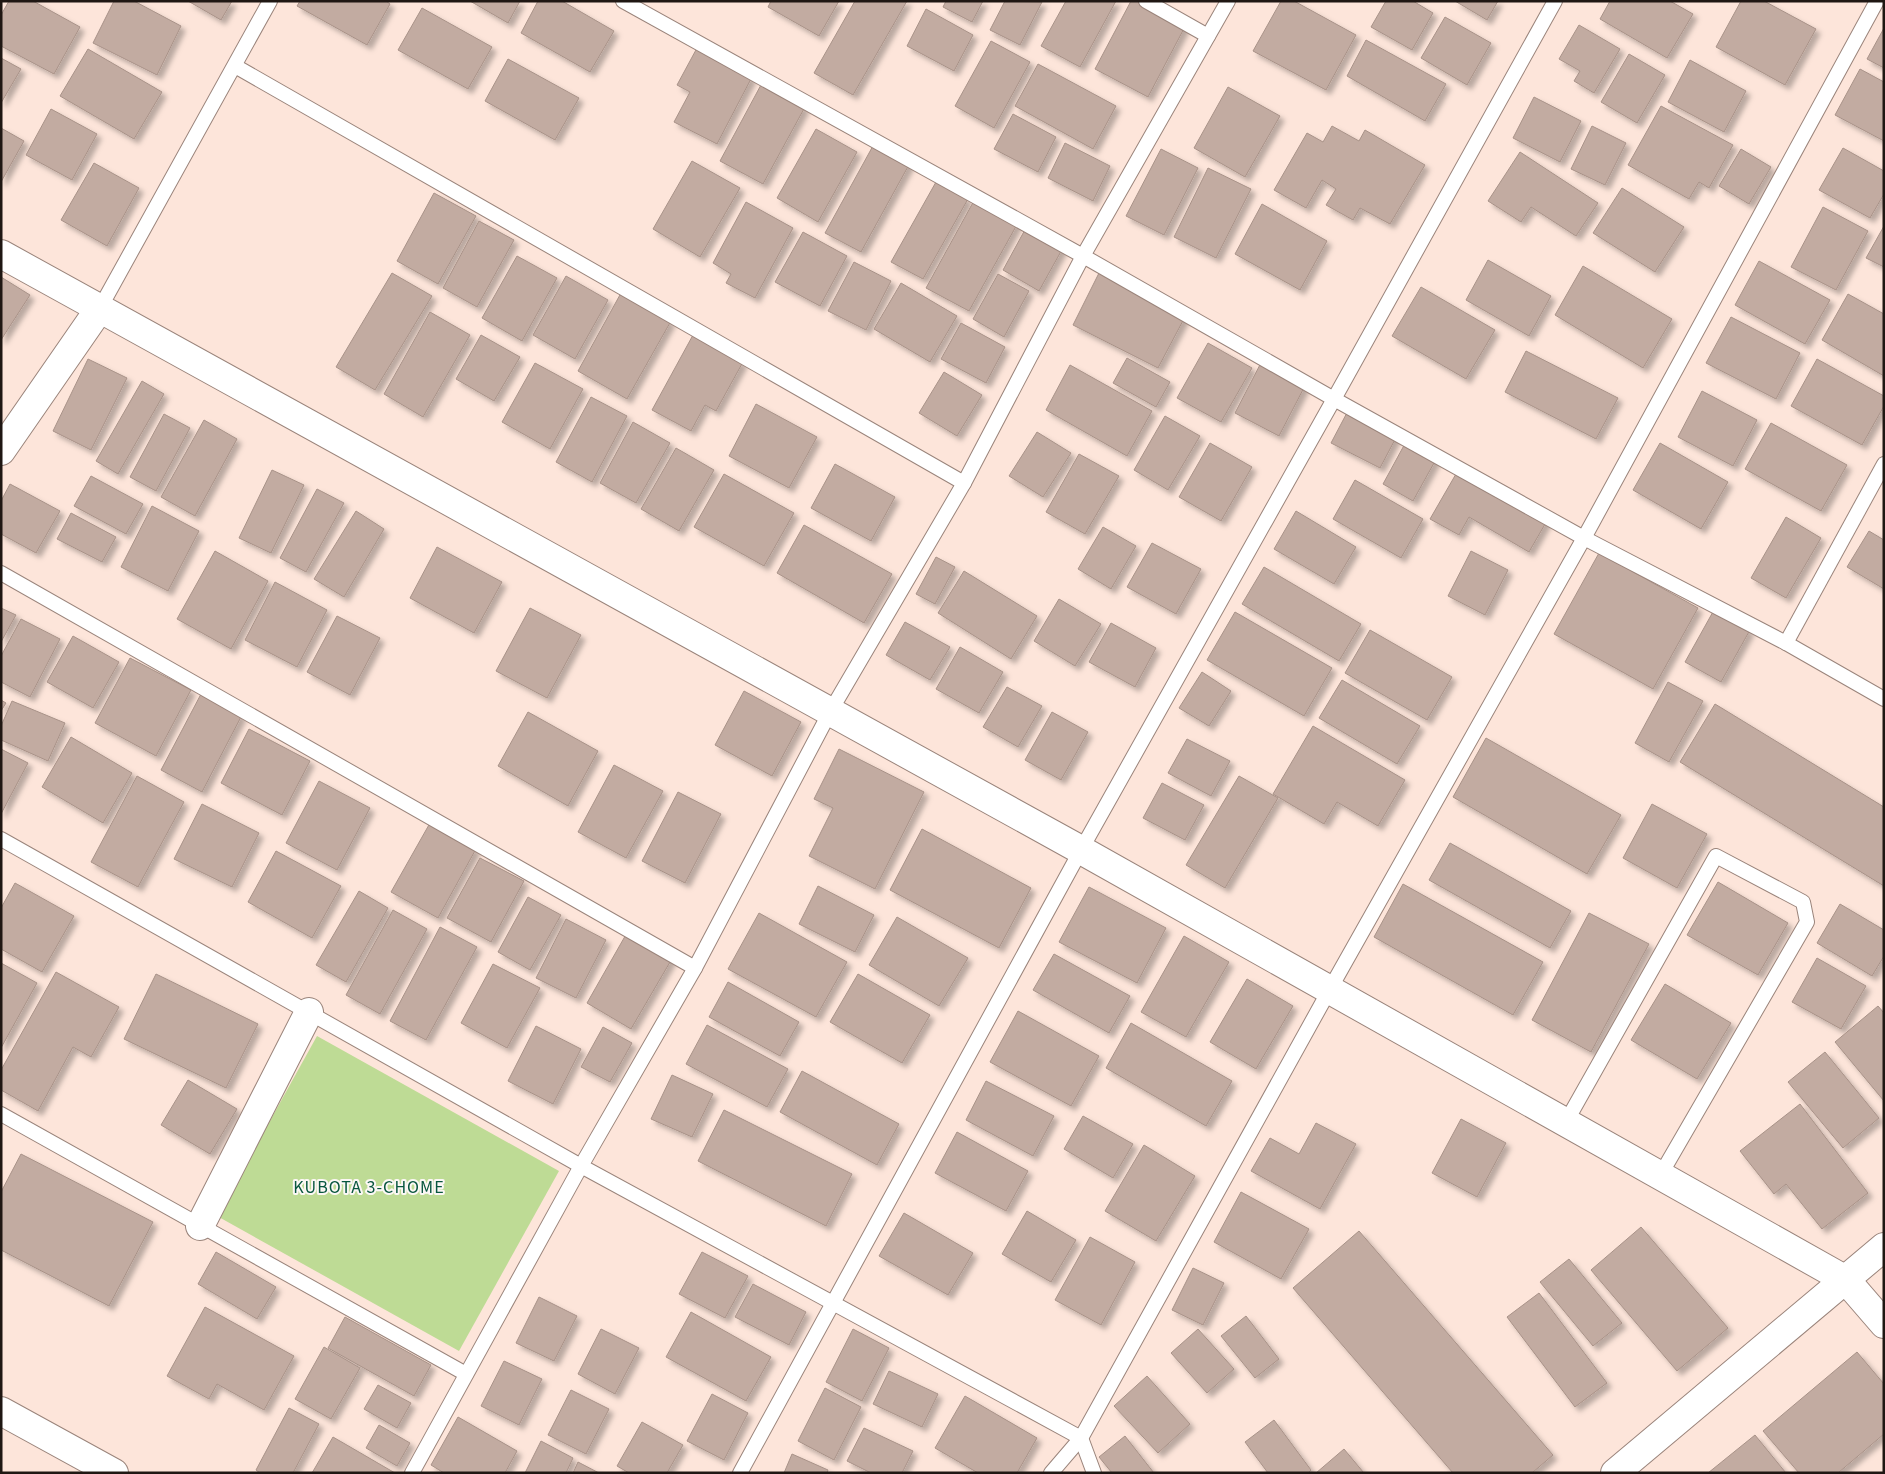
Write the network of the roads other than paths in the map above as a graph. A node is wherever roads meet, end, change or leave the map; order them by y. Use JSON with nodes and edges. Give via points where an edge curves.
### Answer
{"nodes":[{"id":1,"x":270,"y":1,"type":"edge"},
{"id":2,"x":623,"y":1,"type":"edge"},
{"id":3,"x":1146,"y":1,"type":"edge"},
{"id":4,"x":1228,"y":1,"type":"edge"},
{"id":5,"x":1555,"y":1,"type":"edge"},
{"id":6,"x":1877,"y":1,"type":"edge"},
{"id":7,"x":1208,"y":36,"type":"junction"},
{"id":8,"x":235,"y":66,"type":"junction"},
{"id":9,"x":1,"y":254,"type":"edge"},
{"id":10,"x":1083,"y":256,"type":"junction"},
{"id":11,"x":100,"y":308,"type":"junction"},
{"id":12,"x":1334,"y":399,"type":"junction"},
{"id":13,"x":1,"y":451,"type":"edge"},
{"id":14,"x":1884,"y":464,"type":"edge"},
{"id":15,"x":964,"y":483,"type":"junction"},
{"id":16,"x":1584,"y":538,"type":"junction"},
{"id":17,"x":1,"y":573,"type":"edge"},
{"id":18,"x":1786,"y":643,"type":"junction"},
{"id":19,"x":1884,"y":699,"type":"edge"},
{"id":20,"x":830,"y":712,"type":"junction"},
{"id":21,"x":1,"y":839,"type":"edge"},
{"id":22,"x":1081,"y":850,"type":"junction"},
{"id":23,"x":695,"y":968,"type":"junction"},
{"id":24,"x":1330,"y":989,"type":"junction"},
{"id":25,"x":309,"y":1012,"type":"junction"},
{"id":26,"x":1,"y":1114,"type":"edge"},
{"id":27,"x":1566,"y":1122,"type":"junction"},
{"id":28,"x":582,"y":1166,"type":"junction"},
{"id":29,"x":1660,"y":1174,"type":"junction"},
{"id":30,"x":200,"y":1226,"type":"junction"},
{"id":31,"x":1884,"y":1247,"type":"edge"},
{"id":32,"x":1846,"y":1280,"type":"junction"},
{"id":33,"x":834,"y":1304,"type":"junction"},
{"id":34,"x":1884,"y":1324,"type":"edge"},
{"id":35,"x":466,"y":1374,"type":"junction"},
{"id":36,"x":1,"y":1411,"type":"edge"},
{"id":37,"x":1081,"y":1438,"type":"junction"},
{"id":38,"x":114,"y":1473,"type":"edge"},
{"id":39,"x":412,"y":1473,"type":"edge"},
{"id":40,"x":740,"y":1473,"type":"edge"},
{"id":41,"x":1051,"y":1473,"type":"edge"},
{"id":42,"x":1094,"y":1473,"type":"edge"},
{"id":43,"x":1615,"y":1473,"type":"edge"}],
"edges":[{"from":1,"to":8,"type":"lane"},
{"from":2,"to":10,"type":"lane"},
{"from":3,"to":7,"type":"lane"},
{"from":4,"to":7,"type":"lane"},
{"from":5,"to":12,"type":"lane"},
{"from":6,"to":16,"type":"lane"},
{"from":7,"to":10,"type":"lane"},
{"from":8,"to":11,"type":"lane"},
{"from":8,"to":15,"type":"lane"},
{"from":9,"to":11,"type":"street"},
{"from":10,"to":12,"type":"lane"},
{"from":10,"to":15,"type":"lane"},
{"from":11,"to":13,"type":"street"},
{"from":11,"to":20,"type":"street"},
{"from":12,"to":16,"type":"lane"},
{"from":12,"to":22,"type":"lane"},
{"from":14,"to":18,"type":"lane"},
{"from":15,"to":20,"type":"lane"},
{"from":16,"to":18,"type":"lane"},
{"from":16,"to":24,"type":"lane"},
{"from":17,"to":23,"type":"lane"},
{"from":18,"to":19,"type":"lane"},
{"from":20,"to":22,"type":"street"},
{"from":20,"to":23,"type":"lane"},
{"from":21,"to":25,"type":"lane"},
{"from":22,"to":24,"type":"street"},
{"from":22,"to":33,"type":"lane"},
{"from":23,"to":28,"type":"lane"},
{"from":24,"to":27,"type":"street"},
{"from":24,"to":37,"type":"lane"},
{"from":25,"to":28,"type":"lane"},
{"from":25,"to":30,"type":"street"},
{"from":26,"to":30,"type":"lane"},
{"from":27,"to":29,"type":"street"},
{"from":27,"to":29,"type":"lane","via":[[1716,856],[1803,902],[1807,922]]},
{"from":28,"to":33,"type":"lane"},
{"from":28,"to":35,"type":"lane"},
{"from":29,"to":32,"type":"street"},
{"from":30,"to":35,"type":"lane"},
{"from":31,"to":32,"type":"street"},
{"from":32,"to":34,"type":"street"},
{"from":32,"to":43,"type":"street"},
{"from":33,"to":37,"type":"lane"},
{"from":33,"to":40,"type":"lane"},
{"from":35,"to":39,"type":"lane"},
{"from":36,"to":38,"type":"street"},
{"from":37,"to":41,"type":"lane"},
{"from":37,"to":42,"type":"lane"}]}
